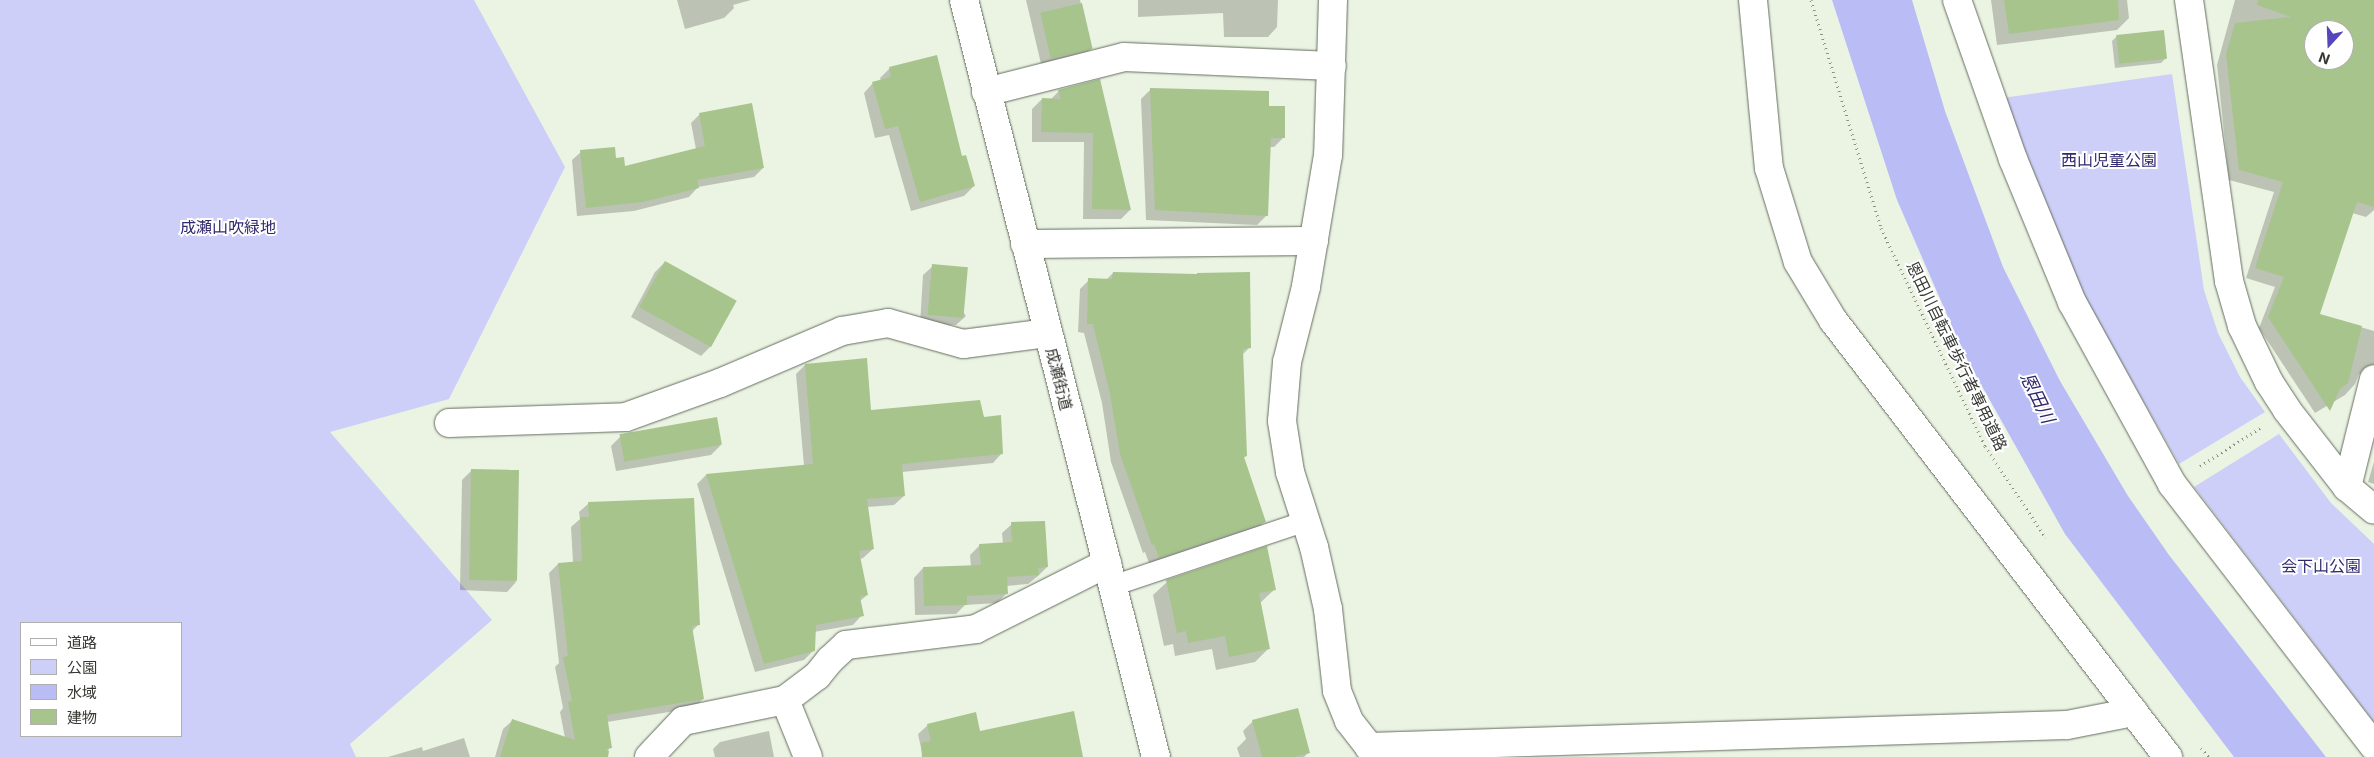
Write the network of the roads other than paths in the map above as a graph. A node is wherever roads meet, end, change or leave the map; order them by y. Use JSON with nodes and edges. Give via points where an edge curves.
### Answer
{"nodes":[{"id":1,"x":964,"y":0,"type":"edge"},
{"id":2,"x":1333,"y":0,"type":"edge"},
{"id":3,"x":1753,"y":0,"type":"edge"},
{"id":4,"x":1957,"y":0,"type":"edge"},
{"id":5,"x":2189,"y":0,"type":"edge"},
{"id":6,"x":1332,"y":66,"type":"junction"},
{"id":7,"x":986,"y":92,"type":"junction"},
{"id":8,"x":1314,"y":241,"type":"junction"},
{"id":9,"x":1025,"y":244,"type":"junction"},
{"id":10,"x":1048,"y":333,"type":"junction"},
{"id":11,"x":2374,"y":379,"type":"edge"},
{"id":12,"x":448,"y":423,"type":"dead end"},
{"id":13,"x":2347,"y":487,"type":"junction"},
{"id":14,"x":2374,"y":510,"type":"edge"},
{"id":15,"x":1306,"y":521,"type":"junction"},
{"id":16,"x":1109,"y":574,"type":"junction"},
{"id":17,"x":786,"y":700,"type":"junction"},
{"id":18,"x":2134,"y":712,"type":"junction"},
{"id":19,"x":2374,"y":746,"type":"edge"},
{"id":20,"x":1374,"y":752,"type":"edge"},
{"id":21,"x":649,"y":757,"type":"edge"},
{"id":22,"x":808,"y":757,"type":"edge"},
{"id":23,"x":1156,"y":757,"type":"edge"},
{"id":24,"x":2168,"y":757,"type":"edge"}],
"edges":[{"from":1,"to":7,"type":"street","name":"成瀬街道"},
{"from":2,"to":6,"type":"street"},
{"from":3,"to":18,"type":"street","via":[[1769,168],[1798,262],[1833,320]]},
{"from":4,"to":19,"type":"street","via":[[2013,159],[2072,302],[2172,484]]},
{"from":5,"to":13,"type":"street","via":[[2228,281],[2242,326],[2269,382],[2287,410]]},
{"from":6,"to":7,"type":"street","via":[[1124,57]]},
{"from":6,"to":8,"type":"street","via":[[1328,155]]},
{"from":7,"to":9,"type":"street","name":"成瀬街道"},
{"from":8,"to":9,"type":"street"},
{"from":8,"to":15,"type":"street","via":[[1287,362],[1282,422],[1290,472]]},
{"from":9,"to":10,"type":"street","name":"成瀬街道"},
{"from":10,"to":12,"type":"street","via":[[963,344],[888,323],[842,331],[720,383],[626,418]]},
{"from":10,"to":16,"type":"street","name":"成瀬街道"},
{"from":11,"to":13,"type":"street"},
{"from":13,"to":14,"type":"street"},
{"from":15,"to":16,"type":"lane"},
{"from":15,"to":20,"type":"street","via":[[1328,609],[1337,691],[1349,721]]},
{"from":16,"to":17,"type":"street","via":[[976,629],[846,645],[817,676]]},
{"from":16,"to":23,"type":"street","name":"成瀬街道"},
{"from":17,"to":21,"type":"street","via":[[683,720]]},
{"from":17,"to":22,"type":"street"},
{"from":18,"to":20,"type":"street","via":[[2067,726]]},
{"from":18,"to":24,"type":"street"}]}
